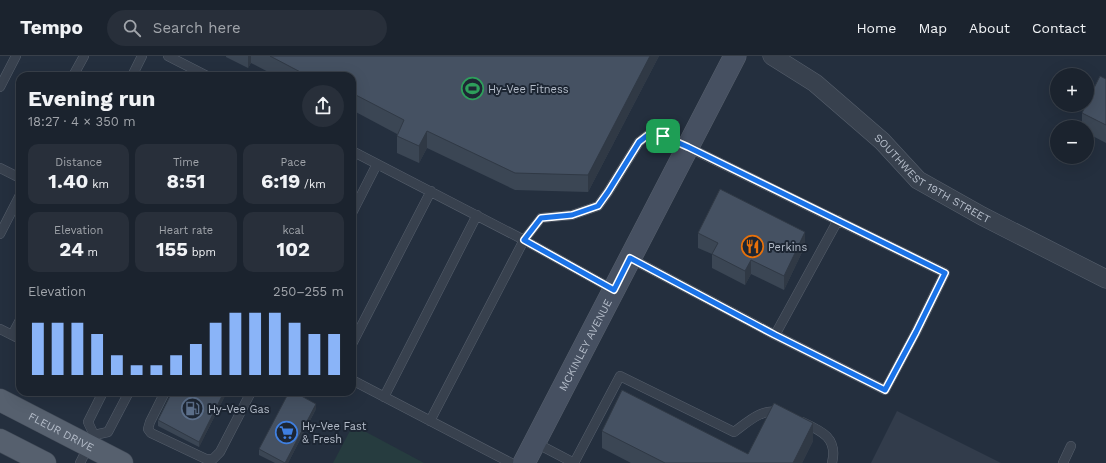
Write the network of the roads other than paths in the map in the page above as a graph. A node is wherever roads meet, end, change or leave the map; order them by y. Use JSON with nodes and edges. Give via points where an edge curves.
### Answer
{"nodes":[{"id":1,"x":16,"y":56,"type":"edge"},
{"id":2,"x":84,"y":56,"type":"edge"},
{"id":3,"x":142,"y":56,"type":"edge"},
{"id":4,"x":168,"y":56,"type":"edge"},
{"id":5,"x":735,"y":56,"type":"edge"},
{"id":6,"x":772,"y":56,"type":"edge"},
{"id":7,"x":75,"y":72,"type":"edge"},
{"id":8,"x":134,"y":72,"type":"edge"},
{"id":9,"x":192,"y":72,"type":"edge"},
{"id":10,"x":0,"y":87,"type":"edge"},
{"id":11,"x":688,"y":147,"type":"junction"},
{"id":12,"x":356,"y":153,"type":"edge"},
{"id":13,"x":377,"y":164,"type":"junction"},
{"id":14,"x":0,"y":168,"type":"edge"},
{"id":15,"x":16,"y":176,"type":"edge"},
{"id":16,"x":431,"y":191,"type":"junction"},
{"id":17,"x":16,"y":203,"type":"edge"},
{"id":18,"x":356,"y":206,"type":"edge"},
{"id":19,"x":477,"y":215,"type":"junction"},
{"id":20,"x":838,"y":220,"type":"junction"},
{"id":21,"x":0,"y":234,"type":"edge"},
{"id":22,"x":524,"y":240,"type":"junction"},
{"id":23,"x":630,"y":258,"type":"junction"},
{"id":24,"x":1106,"y":279,"type":"edge"},
{"id":25,"x":614,"y":290,"type":"junction"},
{"id":26,"x":0,"y":330,"type":"edge"},
{"id":27,"x":775,"y":335,"type":"junction"},
{"id":28,"x":356,"y":336,"type":"edge"},
{"id":29,"x":16,"y":338,"type":"edge"},
{"id":30,"x":356,"y":382,"type":"edge"},
{"id":31,"x":101,"y":396,"type":"edge"},
{"id":32,"x":127,"y":396,"type":"edge"},
{"id":33,"x":163,"y":396,"type":"edge"},
{"id":34,"x":249,"y":396,"type":"edge"},
{"id":35,"x":384,"y":397,"type":"junction"},
{"id":36,"x":0,"y":400,"type":"edge"},
{"id":37,"x":430,"y":421,"type":"junction"},
{"id":38,"x":0,"y":440,"type":"edge"},
{"id":39,"x":534,"y":442,"type":"junction"},
{"id":40,"x":1071,"y":446,"type":"dead end"},
{"id":41,"x":87,"y":448,"type":"edge"},
{"id":42,"x":45,"y":463,"type":"edge"},
{"id":43,"x":122,"y":463,"type":"edge"},
{"id":44,"x":511,"y":463,"type":"edge"},
{"id":45,"x":524,"y":463,"type":"edge"},
{"id":46,"x":574,"y":463,"type":"edge"},
{"id":47,"x":832,"y":463,"type":"edge"},
{"id":48,"x":1063,"y":463,"type":"edge"}],
"edges":[{"from":1,"to":10,"type":"lane"},
{"from":2,"to":7,"type":"lane"},
{"from":3,"to":8,"type":"lane"},
{"from":4,"to":9,"type":"lane"},
{"from":5,"to":11,"type":"main road","name":"MCKINLEY AVENUE"},
{"from":6,"to":24,"type":"street","name":"SOUTHWEST 19TH STREET","via":[[815,83],[882,141],[918,180],[982,216]]},
{"from":11,"to":20,"type":"lane"},
{"from":11,"to":22,"type":"lane","via":[[663,136],[648,135],[639,142],[598,206],[572,215],[541,218]]},
{"from":11,"to":23,"type":"main road","name":"MCKINLEY AVENUE"},
{"from":12,"to":13,"type":"lane"},
{"from":13,"to":16,"type":"lane"},
{"from":13,"to":18,"type":"lane"},
{"from":14,"to":15,"type":"lane"},
{"from":16,"to":19,"type":"lane"},
{"from":16,"to":28,"type":"lane"},
{"from":17,"to":21,"type":"lane"},
{"from":19,"to":22,"type":"lane"},
{"from":19,"to":35,"type":"lane"},
{"from":20,"to":27,"type":"lane"},
{"from":20,"to":27,"type":"lane","via":[[945,273],[885,390]]},
{"from":22,"to":25,"type":"lane"},
{"from":22,"to":37,"type":"lane"},
{"from":23,"to":25,"type":"main road","name":"MCKINLEY AVENUE"},
{"from":23,"to":27,"type":"lane"},
{"from":25,"to":39,"type":"main road","name":"MCKINLEY AVENUE"},
{"from":26,"to":29,"type":"lane"},
{"from":30,"to":35,"type":"lane"},
{"from":31,"to":41,"type":"lane","via":[[88,422]]},
{"from":32,"to":41,"type":"lane","via":[[108,432]]},
{"from":33,"to":34,"type":"lane","via":[[148,428],[151,433],[206,459],[213,459],[220,452]]},
{"from":35,"to":37,"type":"lane"},
{"from":36,"to":41,"type":"main road","name":"FLEUR DRIVE"},
{"from":37,"to":44,"type":"lane"},
{"from":38,"to":42,"type":"main road"},
{"from":39,"to":45,"type":"main road","name":"MCKINLEY AVENUE"},
{"from":39,"to":46,"type":"lane"},
{"from":40,"to":48,"type":"lane"},
{"from":41,"to":43,"type":"main road","name":"FLEUR DRIVE"},
{"from":46,"to":47,"type":"lane","via":[[620,376],[734,432],[757,415],[773,410],[791,416],[824,432],[834,448]]}]}
